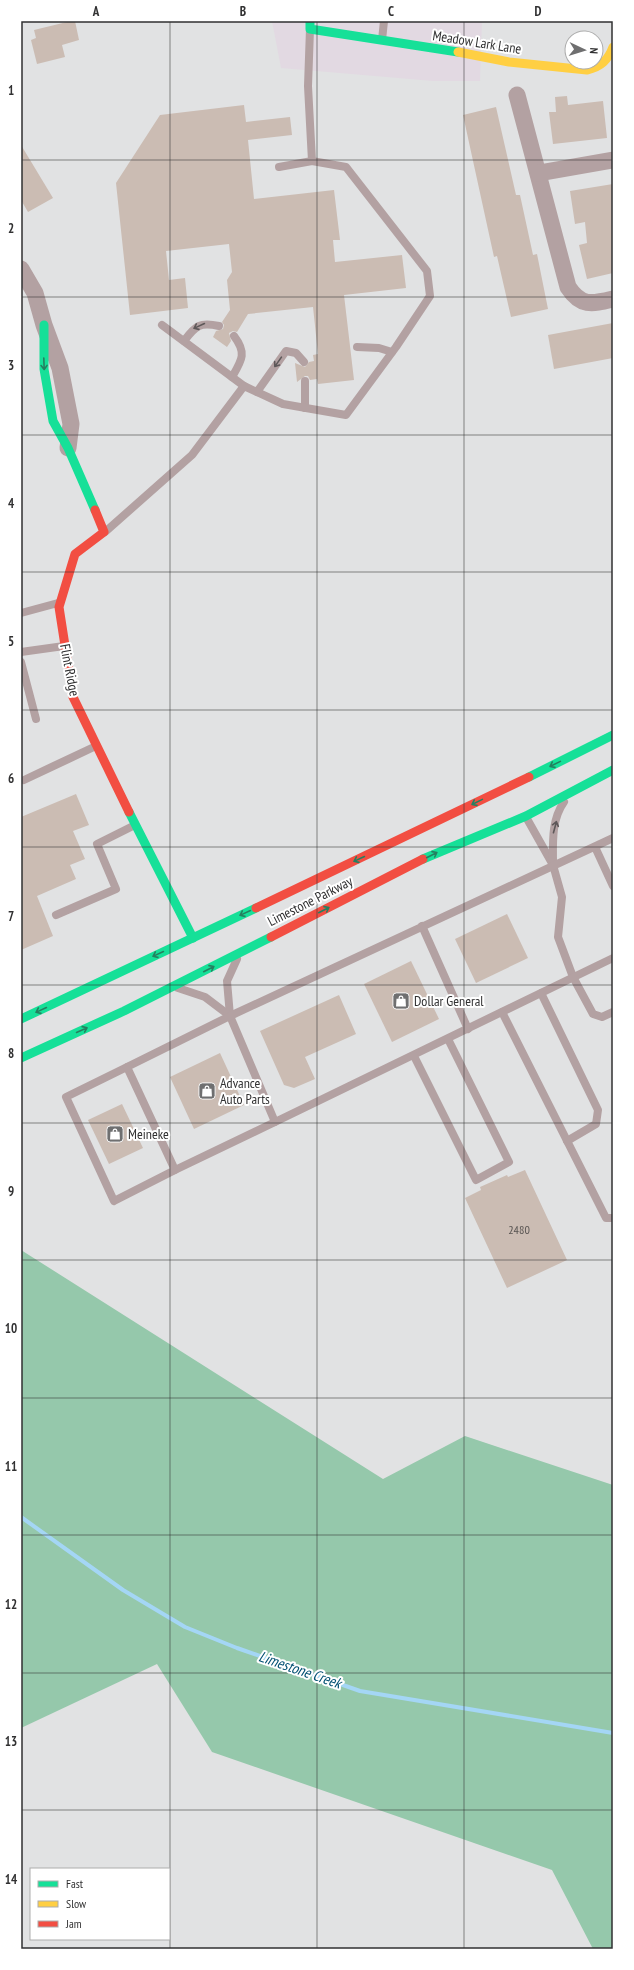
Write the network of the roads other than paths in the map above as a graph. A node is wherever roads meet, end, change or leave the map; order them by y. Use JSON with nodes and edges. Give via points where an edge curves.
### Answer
{"nodes":[{"id":1,"x":384,"y":21,"type":"edge"},
{"id":2,"x":310,"y":25,"type":"edge"},
{"id":3,"x":382,"y":42,"type":"junction"},
{"id":4,"x":613,"y":47,"type":"edge"},
{"id":5,"x":517,"y":95,"type":"dead end"},
{"id":6,"x":312,"y":160,"type":"junction"},
{"id":7,"x":613,"y":160,"type":"edge"},
{"id":8,"x":278,"y":167,"type":"dead end"},
{"id":9,"x":539,"y":173,"type":"junction"},
{"id":10,"x":21,"y":269,"type":"edge"},
{"id":11,"x":613,"y":299,"type":"edge"},
{"id":12,"x":162,"y":325,"type":"dead end"},
{"id":13,"x":220,"y":326,"type":"dead end"},
{"id":14,"x":234,"y":336,"type":"dead end"},
{"id":15,"x":184,"y":341,"type":"junction"},
{"id":16,"x":357,"y":347,"type":"dead end"},
{"id":17,"x":392,"y":352,"type":"junction"},
{"id":18,"x":304,"y":362,"type":"dead end"},
{"id":19,"x":232,"y":377,"type":"junction"},
{"id":20,"x":305,"y":381,"type":"dead end"},
{"id":21,"x":244,"y":386,"type":"junction"},
{"id":22,"x":257,"y":392,"type":"junction"},
{"id":23,"x":305,"y":408,"type":"junction"},
{"id":24,"x":68,"y":448,"type":"joint"},
{"id":25,"x":104,"y":532,"type":"junction"},
{"id":26,"x":60,"y":602,"type":"junction"},
{"id":27,"x":21,"y":613,"type":"edge"},
{"id":28,"x":65,"y":646,"type":"junction"},
{"id":29,"x":21,"y":652,"type":"edge"},
{"id":30,"x":21,"y":662,"type":"edge"},
{"id":31,"x":36,"y":719,"type":"dead end"},
{"id":32,"x":613,"y":735,"type":"edge"},
{"id":33,"x":96,"y":745,"type":"junction"},
{"id":34,"x":613,"y":770,"type":"edge"},
{"id":35,"x":24,"y":780,"type":"dead end"},
{"id":36,"x":571,"y":792,"type":"junction"},
{"id":37,"x":524,"y":813,"type":"junction"},
{"id":38,"x":136,"y":825,"type":"junction"},
{"id":39,"x":613,"y":838,"type":"edge"},
{"id":40,"x":595,"y":847,"type":"junction"},
{"id":41,"x":553,"y":865,"type":"junction"},
{"id":42,"x":613,"y":886,"type":"edge"},
{"id":43,"x":56,"y":915,"type":"dead end"},
{"id":44,"x":422,"y":926,"type":"junction"},
{"id":45,"x":193,"y":938,"type":"junction"},
{"id":46,"x":240,"y":952,"type":"junction"},
{"id":47,"x":613,"y":958,"type":"edge"},
{"id":48,"x":573,"y":977,"type":"junction"},
{"id":49,"x":174,"y":986,"type":"junction"},
{"id":50,"x":541,"y":993,"type":"junction"},
{"id":51,"x":502,"y":1012,"type":"junction"},
{"id":52,"x":613,"y":1012,"type":"edge"},
{"id":53,"x":230,"y":1016,"type":"junction"},
{"id":54,"x":21,"y":1019,"type":"edge"},
{"id":55,"x":468,"y":1029,"type":"junction"},
{"id":56,"x":448,"y":1039,"type":"junction"},
{"id":57,"x":414,"y":1056,"type":"junction"},
{"id":58,"x":21,"y":1058,"type":"edge"},
{"id":59,"x":126,"y":1068,"type":"junction"},
{"id":60,"x":275,"y":1122,"type":"junction"},
{"id":61,"x":567,"y":1141,"type":"junction"},
{"id":62,"x":176,"y":1170,"type":"junction"},
{"id":63,"x":613,"y":1218,"type":"edge"}],
"edges":[{"from":1,"to":3,"type":"lane"},
{"from":2,"to":3,"type":"main road","name":"Meadow Lark Lane"},
{"from":2,"to":6,"type":"lane","via":[[308,86]]},
{"from":3,"to":4,"type":"main road","name":"Meadow Lark Lane","via":[[447,50],[509,62],[587,70],[598,68],[609,57]]},
{"from":5,"to":9,"type":"street"},
{"from":6,"to":8,"type":"lane"},
{"from":6,"to":17,"type":"lane","via":[[346,167],[427,271],[430,296]]},
{"from":7,"to":9,"type":"street"},
{"from":9,"to":11,"type":"street","via":[[568,287],[575,297],[584,302]]},
{"from":10,"to":24,"type":"street","via":[[35,293],[60,368],[58,400],[71,424]]},
{"from":12,"to":15,"type":"lane"},
{"from":13,"to":15,"type":"lane","one_way":true,"via":[[206,323],[194,328]]},
{"from":14,"to":19,"type":"lane","via":[[241,346],[242,360]]},
{"from":15,"to":19,"type":"lane"},
{"from":16,"to":17,"type":"lane","via":[[379,348]]},
{"from":17,"to":23,"type":"lane","via":[[346,415]]},
{"from":18,"to":22,"type":"lane","one_way":true,"via":[[296,353],[286,351]]},
{"from":19,"to":21,"type":"lane"},
{"from":20,"to":23,"type":"lane"},
{"from":21,"to":22,"type":"lane"},
{"from":21,"to":25,"type":"lane","via":[[192,455]]},
{"from":22,"to":23,"type":"lane","via":[[283,404]]},
{"from":24,"to":25,"type":"main road"},
{"from":25,"to":26,"type":"main road","name":"Flint Ridge","via":[[75,554]]},
{"from":26,"to":27,"type":"lane"},
{"from":26,"to":28,"type":"main road","name":"Flint Ridge"},
{"from":28,"to":29,"type":"lane"},
{"from":28,"to":33,"type":"main road","name":"Flint Ridge","via":[[73,697]]},
{"from":30,"to":31,"type":"lane"},
{"from":32,"to":45,"type":"main road","name":"Limestone Parkway","one_way":true,"via":[[513,788]]},
{"from":33,"to":35,"type":"lane"},
{"from":33,"to":38,"type":"main road","name":"Flint Ridge"},
{"from":34,"to":36,"type":"main road","name":"Limestone Parkway"},
{"from":36,"to":37,"type":"main road","name":"Limestone Parkway"},
{"from":41,"to":36,"type":"lane","one_way":true,"via":[[552,836],[560,807]]},
{"from":37,"to":41,"type":"lane"},
{"from":46,"to":37,"type":"main road","name":"Limestone Parkway","one_way":true,"via":[[440,851]]},
{"from":38,"to":43,"type":"lane","via":[[97,844],[116,889]]},
{"from":38,"to":45,"type":"main road","name":"Flint Ridge"},
{"from":39,"to":40,"type":"lane"},
{"from":40,"to":41,"type":"lane"},
{"from":40,"to":42,"type":"lane"},
{"from":41,"to":44,"type":"lane"},
{"from":41,"to":48,"type":"lane","via":[[562,897],[558,936]]},
{"from":44,"to":53,"type":"lane"},
{"from":44,"to":55,"type":"lane"},
{"from":45,"to":54,"type":"main road","name":"Limestone Parkway","one_way":true},
{"from":49,"to":46,"type":"main road","name":"Limestone Parkway","one_way":true},
{"from":46,"to":53,"type":"lane","via":[[226,981]]},
{"from":47,"to":48,"type":"lane"},
{"from":48,"to":50,"type":"lane"},
{"from":48,"to":52,"type":"lane","via":[[593,1014],[602,1017]]},
{"from":49,"to":53,"type":"lane","via":[[205,997]]},
{"from":58,"to":49,"type":"main road","name":"Limestone Parkway","one_way":true},
{"from":50,"to":51,"type":"lane"},
{"from":50,"to":61,"type":"lane","via":[[598,1110],[596,1124]]},
{"from":51,"to":55,"type":"lane"},
{"from":51,"to":61,"type":"lane"},
{"from":53,"to":59,"type":"lane"},
{"from":53,"to":60,"type":"lane"},
{"from":55,"to":56,"type":"lane"},
{"from":56,"to":57,"type":"lane"},
{"from":56,"to":57,"type":"lane","via":[[509,1162],[476,1180]]},
{"from":57,"to":60,"type":"lane"},
{"from":59,"to":62,"type":"lane"},
{"from":59,"to":62,"type":"lane","via":[[66,1097],[114,1201]]},
{"from":60,"to":62,"type":"lane"},
{"from":61,"to":63,"type":"lane","via":[[606,1218]]}]}
